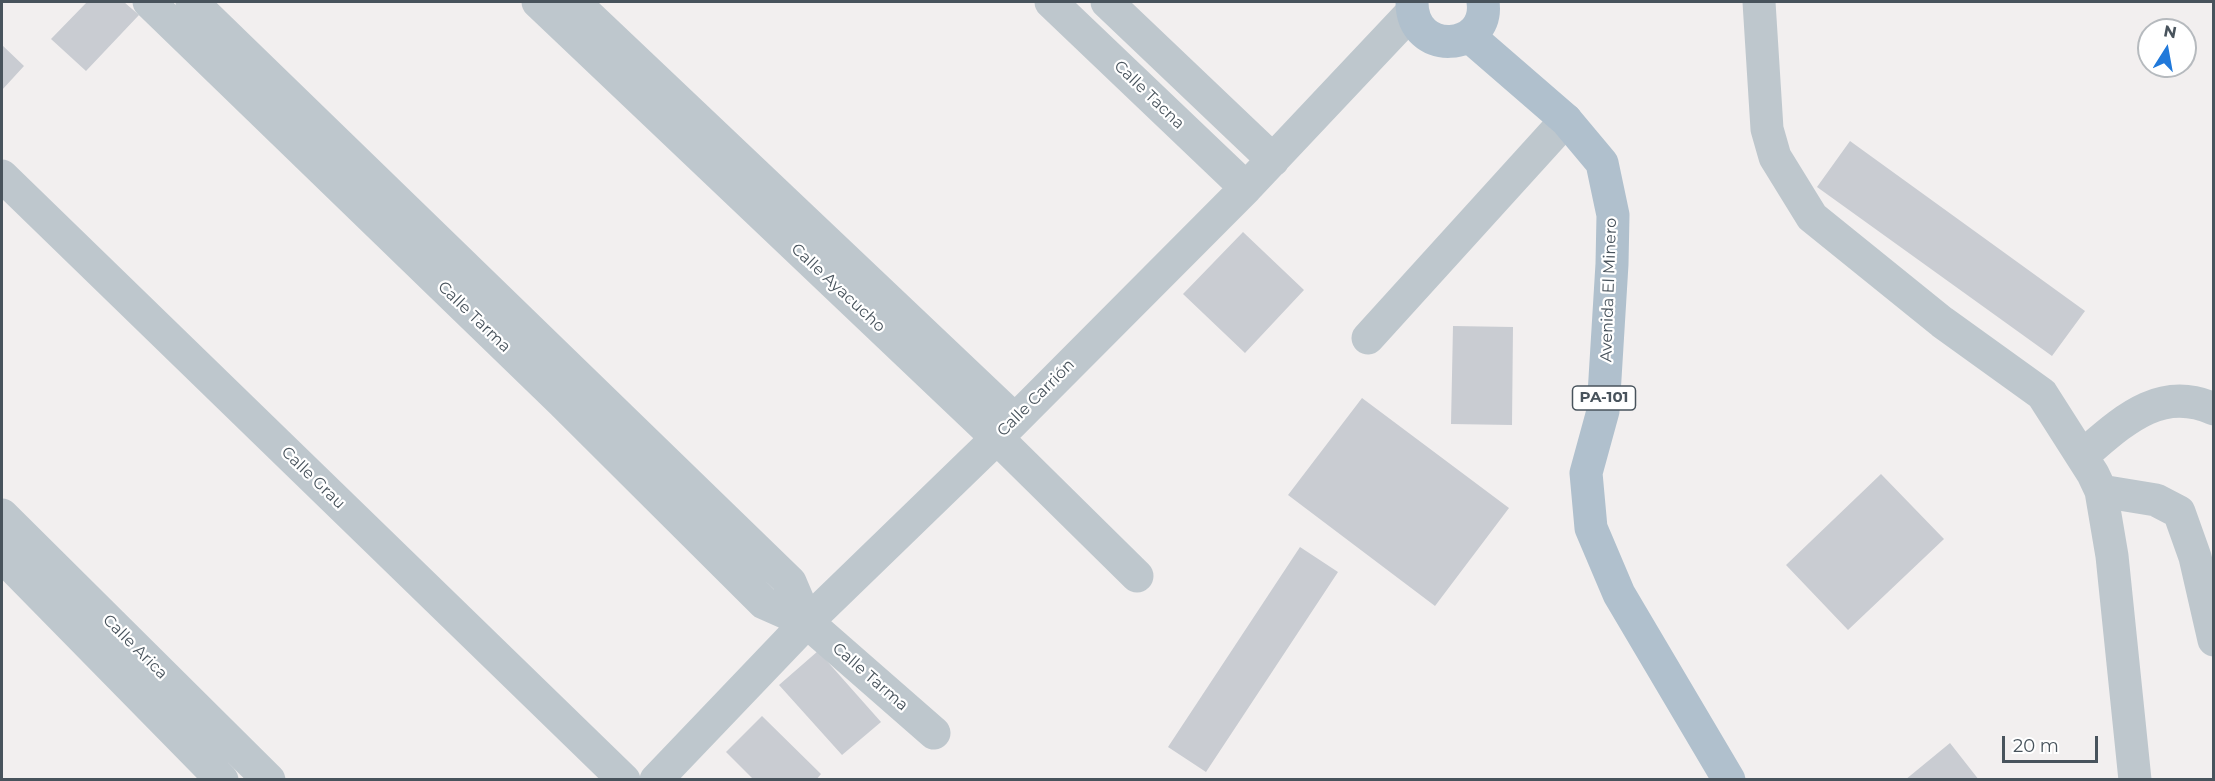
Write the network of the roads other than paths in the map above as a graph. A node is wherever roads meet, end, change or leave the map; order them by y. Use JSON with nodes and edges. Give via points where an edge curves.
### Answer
{"nodes":[{"id":1,"x":149,"y":2,"type":"edge"},
{"id":2,"x":538,"y":2,"type":"edge"},
{"id":3,"x":574,"y":2,"type":"edge"},
{"id":4,"x":1051,"y":2,"type":"edge"},
{"id":5,"x":1107,"y":2,"type":"edge"},
{"id":6,"x":1483,"y":2,"type":"edge"},
{"id":7,"x":1760,"y":2,"type":"edge"},
{"id":8,"x":1412,"y":7,"type":"edge"},
{"id":9,"x":199,"y":22,"type":"edge"},
{"id":10,"x":1469,"y":36,"type":"junction"},
{"id":11,"x":1566,"y":120,"type":"junction"},
{"id":12,"x":1273,"y":160,"type":"junction"},
{"id":13,"x":2,"y":176,"type":"edge"},
{"id":14,"x":740,"y":178,"type":"junction"},
{"id":15,"x":377,"y":180,"type":"junction"},
{"id":16,"x":1246,"y":188,"type":"junction"},
{"id":17,"x":351,"y":198,"type":"junction"},
{"id":18,"x":1368,"y":338,"type":"dead end"},
{"id":19,"x":574,"y":392,"type":"junction"},
{"id":20,"x":2214,"y":410,"type":"edge"},
{"id":21,"x":1006,"y":429,"type":"junction"},
{"id":22,"x":2082,"y":456,"type":"junction"},
{"id":23,"x":2101,"y":491,"type":"junction"},
{"id":24,"x":2,"y":515,"type":"edge"},
{"id":25,"x":2,"y":556,"type":"edge"},
{"id":26,"x":1137,"y":576,"type":"dead end"},
{"id":27,"x":807,"y":622,"type":"junction"},
{"id":28,"x":2214,"y":640,"type":"edge"},
{"id":29,"x":186,"y":697,"type":"junction"},
{"id":30,"x":162,"y":719,"type":"junction"},
{"id":31,"x":934,"y":733,"type":"dead end"},
{"id":32,"x":222,"y":780,"type":"edge"},
{"id":33,"x":269,"y":780,"type":"edge"},
{"id":34,"x":624,"y":780,"type":"edge"},
{"id":35,"x":656,"y":780,"type":"edge"},
{"id":36,"x":1729,"y":780,"type":"edge"},
{"id":37,"x":2135,"y":780,"type":"edge"}],
"edges":[{"from":1,"to":9,"type":"street","name":"Calle Tarma"},
{"from":2,"to":14,"type":"street","name":"Calle Ayacucho"},
{"from":3,"to":14,"type":"street","name":"Calle Ayacucho"},
{"from":4,"to":16,"type":"street","name":"Calle Tacna"},
{"from":5,"to":12,"type":"street"},
{"from":6,"to":10,"type":"main road","via":[[1482,18]]},
{"from":7,"to":22,"type":"street","via":[[1767,129],[1775,158],[1812,217],[1942,322],[2042,394]]},
{"from":8,"to":10,"type":"main road","via":[[1419,28],[1434,39],[1446,42]]},
{"from":8,"to":12,"type":"street","name":"Calle Carrión"},
{"from":9,"to":15,"type":"street","name":"Calle Tarma"},
{"from":9,"to":17,"type":"street","name":"Calle Tarma"},
{"from":10,"to":11,"type":"main road","name":"Avenida El Minero","number":"PA-101"},
{"from":11,"to":18,"type":"street"},
{"from":11,"to":36,"type":"main road","name":"Avenida El Minero","number":"PA-101","via":[[1602,163],[1613,215],[1603,411],[1586,473],[1591,528],[1619,594]]},
{"from":12,"to":16,"type":"street","name":"Calle Carrión"},
{"from":13,"to":34,"type":"street","name":"Calle Grau"},
{"from":14,"to":21,"type":"street","name":"Calle Ayacucho"},
{"from":15,"to":17,"type":"street"},
{"from":15,"to":19,"type":"street","name":"Calle Tarma"},
{"from":16,"to":21,"type":"street","name":"Calle Carrión"},
{"from":17,"to":19,"type":"street","name":"Calle Tarma"},
{"from":19,"to":27,"type":"street","name":"Calle Tarma","via":[[790,582]]},
{"from":20,"to":22,"type":"street","via":[[2199,402],[2162,401],[2122,422]]},
{"from":21,"to":26,"type":"street","name":"Calle Ayacucho"},
{"from":21,"to":27,"type":"street","name":"Calle Carrión"},
{"from":22,"to":23,"type":"street"},
{"from":23,"to":28,"type":"street","via":[[2156,500],[2179,512],[2195,557]]},
{"from":23,"to":37,"type":"street","via":[[2112,556]]},
{"from":24,"to":29,"type":"street","name":"Calle Arica"},
{"from":25,"to":30,"type":"street","name":"Calle Arica"},
{"from":27,"to":31,"type":"street","name":"Calle Tarma"},
{"from":27,"to":35,"type":"street","name":"Calle Carrión"},
{"from":29,"to":30,"type":"street"},
{"from":29,"to":33,"type":"street","name":"Calle Arica"},
{"from":30,"to":32,"type":"street","name":"Calle Arica"}]}
